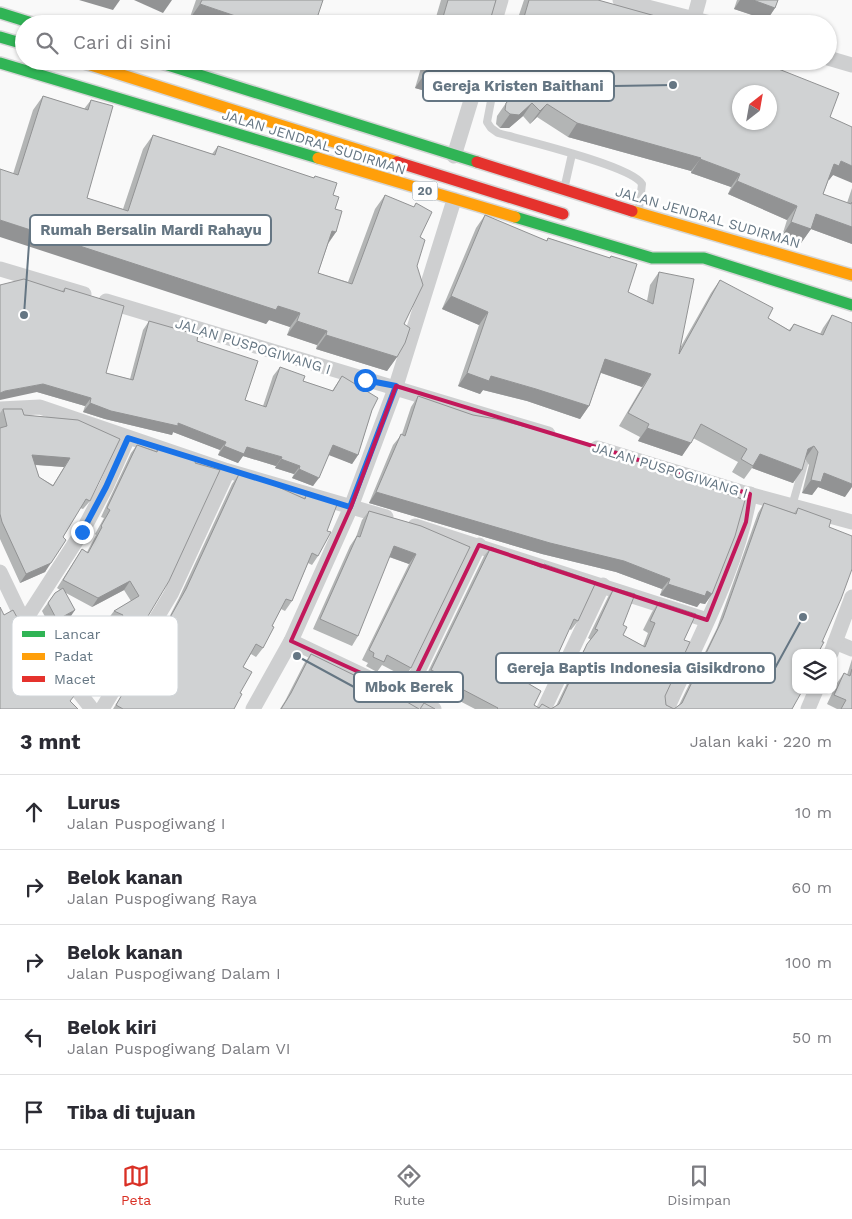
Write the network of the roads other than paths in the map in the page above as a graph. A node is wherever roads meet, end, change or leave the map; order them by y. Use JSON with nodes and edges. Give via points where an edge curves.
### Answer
{"nodes":[{"id":1,"x":501,"y":0,"type":"edge"},
{"id":2,"x":620,"y":0,"type":"edge"},
{"id":3,"x":699,"y":0,"type":"edge"},
{"id":4,"x":0,"y":13,"type":"edge"},
{"id":5,"x":497,"y":15,"type":"edge"},
{"id":6,"x":682,"y":15,"type":"edge"},
{"id":7,"x":695,"y":15,"type":"edge"},
{"id":8,"x":15,"y":18,"type":"edge"},
{"id":9,"x":0,"y":37,"type":"edge"},
{"id":10,"x":15,"y":41,"type":"edge"},
{"id":11,"x":837,"y":61,"type":"edge"},
{"id":12,"x":0,"y":63,"type":"edge"},
{"id":13,"x":852,"y":65,"type":"edge"},
{"id":14,"x":15,"y":68,"type":"edge"},
{"id":15,"x":23,"y":70,"type":"edge"},
{"id":16,"x":107,"y":70,"type":"edge"},
{"id":17,"x":187,"y":70,"type":"edge"},
{"id":18,"x":480,"y":70,"type":"edge"},
{"id":19,"x":497,"y":70,"type":"edge"},
{"id":20,"x":572,"y":154,"type":"junction"},
{"id":21,"x":454,"y":156,"type":"junction"},
{"id":22,"x":564,"y":189,"type":"junction"},
{"id":23,"x":454,"y":200,"type":"junction"},
{"id":24,"x":638,"y":213,"type":"junction"},
{"id":25,"x":578,"y":218,"type":"dead end"},
{"id":26,"x":664,"y":246,"type":"dead end"},
{"id":27,"x":704,"y":258,"type":"junction"},
{"id":28,"x":0,"y":269,"type":"edge"},
{"id":29,"x":852,"y":275,"type":"edge"},
{"id":30,"x":852,"y":305,"type":"edge"},
{"id":31,"x":396,"y":386,"type":"junction"},
{"id":32,"x":0,"y":409,"type":"edge"},
{"id":33,"x":128,"y":438,"type":"junction"},
{"id":34,"x":563,"y":438,"type":"edge"},
{"id":35,"x":582,"y":444,"type":"edge"},
{"id":36,"x":804,"y":464,"type":"edge"},
{"id":37,"x":228,"y":471,"type":"junction"},
{"id":38,"x":750,"y":494,"type":"junction"},
{"id":39,"x":792,"y":506,"type":"junction"},
{"id":40,"x":350,"y":507,"type":"junction"},
{"id":41,"x":852,"y":522,"type":"edge"},
{"id":42,"x":479,"y":545,"type":"junction"},
{"id":43,"x":0,"y":572,"type":"edge"},
{"id":44,"x":602,"y":585,"type":"junction"},
{"id":45,"x":852,"y":598,"type":"edge"},
{"id":46,"x":21,"y":616,"type":"edge"},
{"id":47,"x":28,"y":616,"type":"edge"},
{"id":48,"x":158,"y":616,"type":"edge"},
{"id":49,"x":707,"y":620,"type":"junction"},
{"id":50,"x":291,"y":641,"type":"junction"},
{"id":51,"x":833,"y":648,"type":"edge"},
{"id":52,"x":852,"y":648,"type":"edge"},
{"id":53,"x":407,"y":694,"type":"junction"},
{"id":54,"x":814,"y":694,"type":"edge"},
{"id":55,"x":82,"y":696,"type":"edge"},
{"id":56,"x":110,"y":696,"type":"edge"},
{"id":57,"x":92,"y":709,"type":"edge"},
{"id":58,"x":102,"y":709,"type":"edge"},
{"id":59,"x":253,"y":709,"type":"edge"},
{"id":60,"x":434,"y":709,"type":"edge"},
{"id":61,"x":544,"y":709,"type":"edge"},
{"id":62,"x":667,"y":709,"type":"edge"},
{"id":63,"x":808,"y":709,"type":"edge"}],
"edges":[{"from":1,"to":5,"type":"street"},
{"from":2,"to":6,"type":"street"},
{"from":3,"to":7,"type":"street"},
{"from":4,"to":8,"type":"highway"},
{"from":9,"to":10,"type":"highway"},
{"from":11,"to":13,"type":"street"},
{"from":12,"to":14,"type":"highway","name":"JALAN JENDRAL SUDIRMAN","number":"20"},
{"from":15,"to":23,"type":"highway","name":"JALAN JENDRAL SUDIRMAN","number":"20"},
{"from":16,"to":25,"type":"highway","number":"20"},
{"from":17,"to":21,"type":"highway","name":"JALAN JENDRAL SUDIRMAN"},
{"from":18,"to":21,"type":"street"},
{"from":19,"to":20,"type":"lane","via":[[487,122],[491,128],[498,133]]},
{"from":20,"to":22,"type":"lane"},
{"from":20,"to":24,"type":"lane","via":[[640,178],[642,197]]},
{"from":21,"to":22,"type":"highway","name":"JALAN JENDRAL SUDIRMAN"},
{"from":22,"to":24,"type":"highway","name":"JALAN JENDRAL SUDIRMAN"},
{"from":23,"to":27,"type":"highway","name":"JALAN JENDRAL SUDIRMAN","number":"20","via":[[652,258]]},
{"from":23,"to":31,"type":"street"},
{"from":24,"to":29,"type":"highway","name":"JALAN JENDRAL SUDIRMAN"},
{"from":26,"to":27,"type":"highway","number":"20"},
{"from":27,"to":30,"type":"highway","name":"JALAN JENDRAL SUDIRMAN","number":"20"},
{"from":28,"to":31,"type":"street","name":"JALAN PUSPOGIWANG I","via":[[365,380]]},
{"from":31,"to":34,"type":"street","name":"JALAN PUSPOGIWANG I"},
{"from":31,"to":40,"type":"street"},
{"from":32,"to":33,"type":"street","via":[[40,407]]},
{"from":33,"to":37,"type":"street"},
{"from":33,"to":47,"type":"street","via":[[82,532]]},
{"from":35,"to":38,"type":"street","name":"JALAN PUSPOGIWANG I"},
{"from":36,"to":39,"type":"lane"},
{"from":37,"to":40,"type":"street"},
{"from":37,"to":48,"type":"street"},
{"from":38,"to":39,"type":"street","name":"JALAN PUSPOGIWANG I"},
{"from":38,"to":49,"type":"street","via":[[746,522]]},
{"from":39,"to":41,"type":"street","name":"JALAN PUSPOGIWANG I"},
{"from":40,"to":42,"type":"street"},
{"from":40,"to":50,"type":"street"},
{"from":42,"to":44,"type":"street"},
{"from":42,"to":53,"type":"street"},
{"from":43,"to":46,"type":"street"},
{"from":44,"to":49,"type":"street"},
{"from":44,"to":61,"type":"street"},
{"from":45,"to":51,"type":"street"},
{"from":49,"to":62,"type":"street"},
{"from":50,"to":53,"type":"street"},
{"from":50,"to":59,"type":"street"},
{"from":51,"to":52,"type":"street"},
{"from":53,"to":60,"type":"street"},
{"from":54,"to":63,"type":"street"},
{"from":55,"to":57,"type":"street"},
{"from":56,"to":58,"type":"street"}]}
